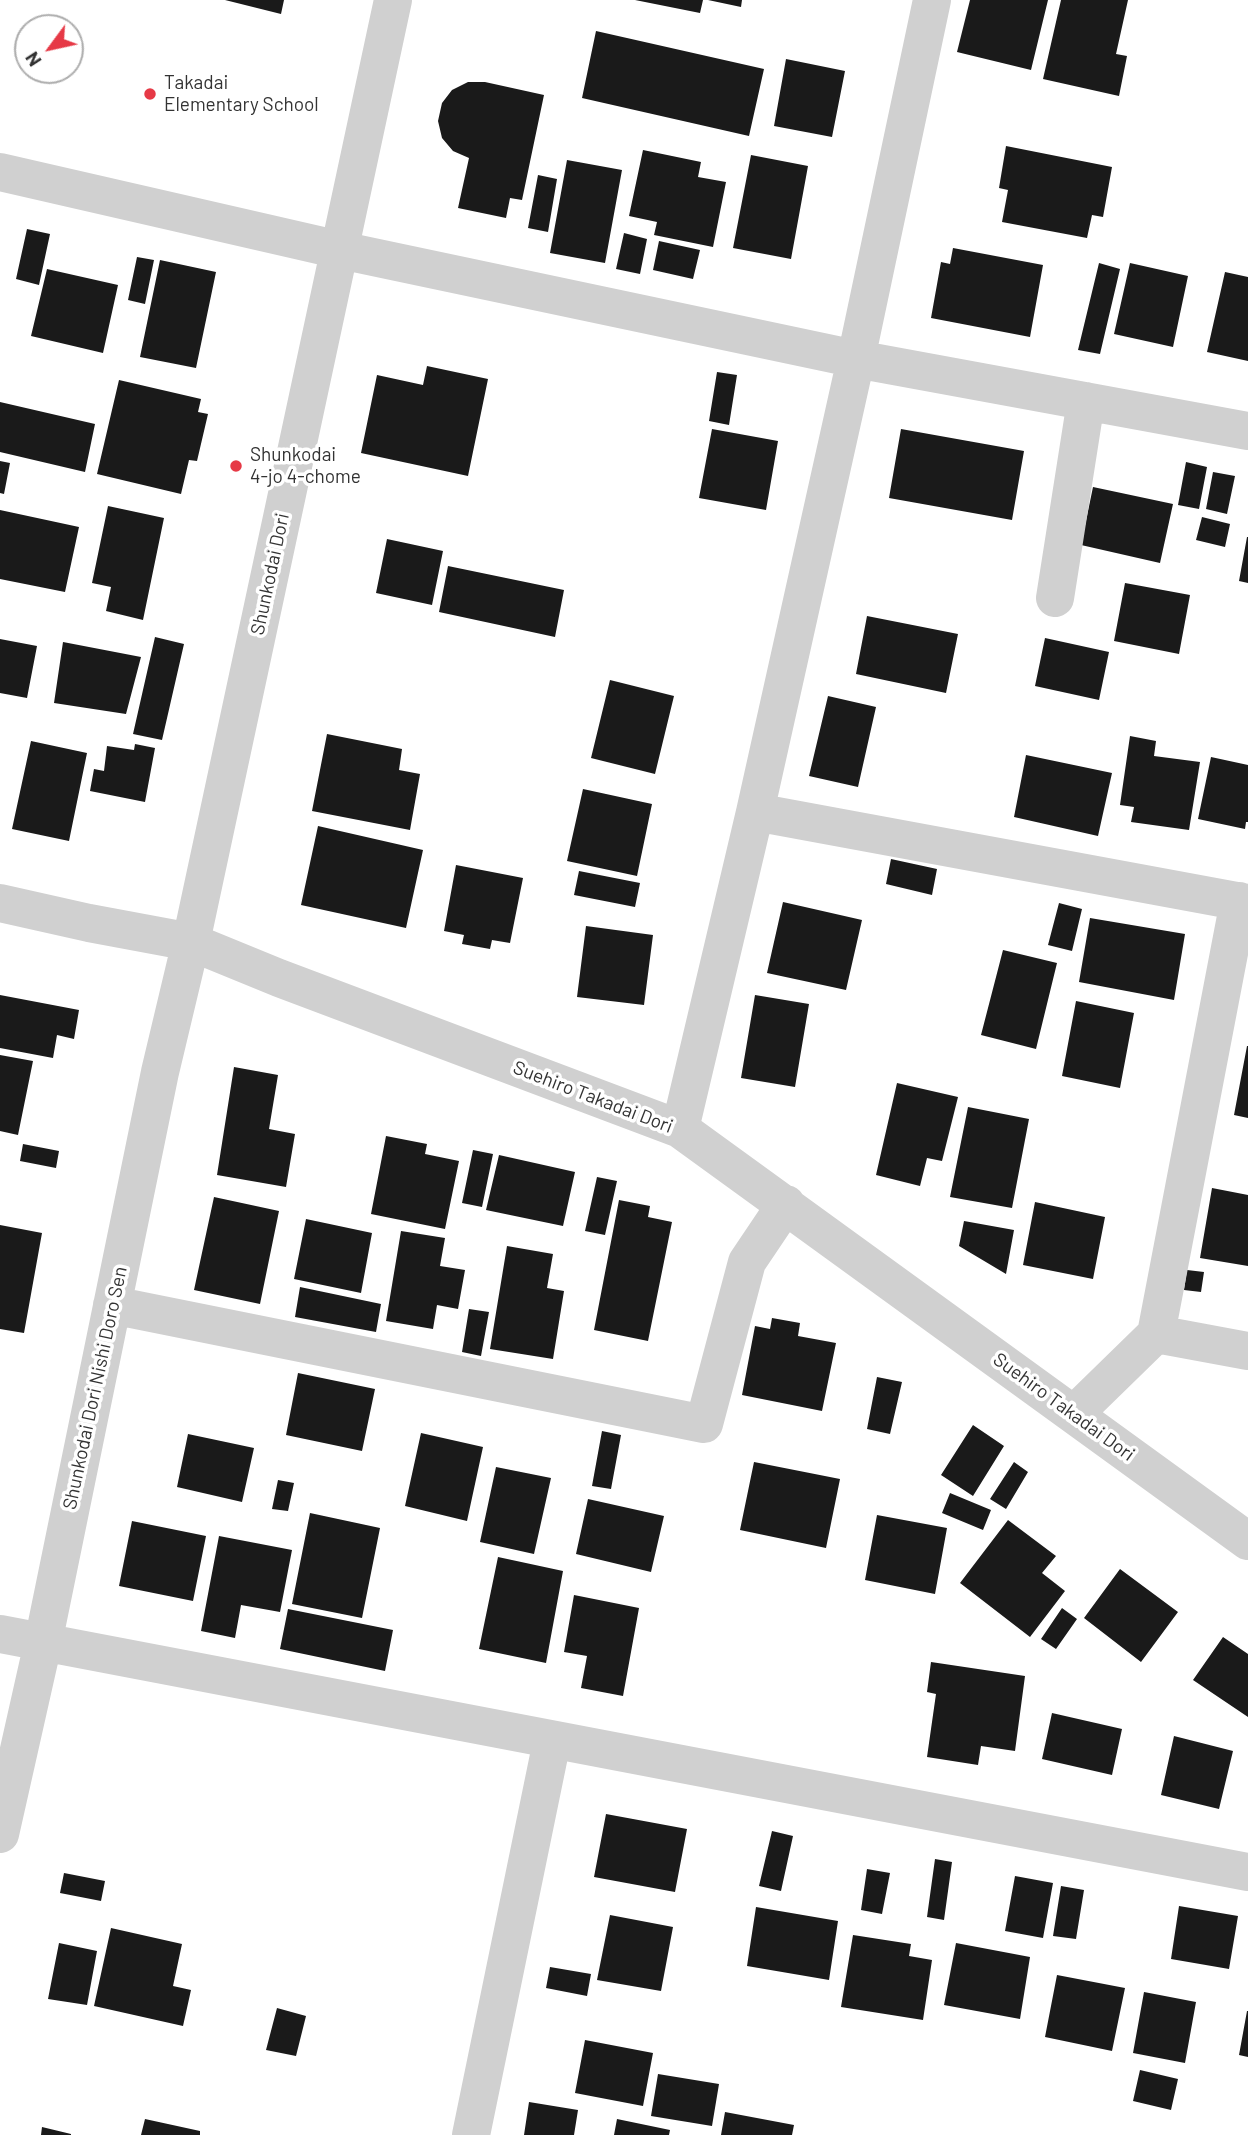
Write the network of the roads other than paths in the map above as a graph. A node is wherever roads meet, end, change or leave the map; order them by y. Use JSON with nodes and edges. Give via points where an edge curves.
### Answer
{"nodes":[{"id":1,"x":393,"y":0,"type":"edge"},
{"id":2,"x":932,"y":0,"type":"edge"},
{"id":3,"x":2,"y":183,"type":"edge"},
{"id":4,"x":340,"y":250,"type":"junction"},
{"id":5,"x":856,"y":359,"type":"junction"},
{"id":6,"x":1086,"y":401,"type":"junction"},
{"id":7,"x":1248,"y":430,"type":"edge"},
{"id":8,"x":1055,"y":598,"type":"dead end"},
{"id":9,"x":755,"y":812,"type":"junction"},
{"id":10,"x":1243,"y":902,"type":"edge"},
{"id":11,"x":0,"y":903,"type":"edge"},
{"id":12,"x":191,"y":942,"type":"junction"},
{"id":13,"x":680,"y":1129,"type":"junction"},
{"id":14,"x":786,"y":1204,"type":"junction"},
{"id":15,"x":112,"y":1305,"type":"junction"},
{"id":16,"x":1156,"y":1334,"type":"junction"},
{"id":17,"x":1248,"y":1352,"type":"edge"},
{"id":18,"x":1074,"y":1414,"type":"junction"},
{"id":19,"x":1248,"y":1541,"type":"edge"},
{"id":20,"x":0,"y":1634,"type":"edge"},
{"id":21,"x":43,"y":1643,"type":"junction"},
{"id":22,"x":552,"y":1741,"type":"junction"},
{"id":23,"x":0,"y":1834,"type":"edge"},
{"id":24,"x":1248,"y":1872,"type":"edge"},
{"id":25,"x":471,"y":2135,"type":"edge"}],
"edges":[{"from":1,"to":4,"type":"street","name":"Shunkodai Dori"},
{"from":2,"to":5,"type":"street"},
{"from":3,"to":4,"type":"street"},
{"from":4,"to":5,"type":"street"},
{"from":4,"to":12,"type":"street","name":"Shunkodai Dori"},
{"from":5,"to":6,"type":"street"},
{"from":5,"to":9,"type":"street"},
{"from":6,"to":7,"type":"street"},
{"from":6,"to":8,"type":"street"},
{"from":9,"to":10,"type":"street"},
{"from":9,"to":13,"type":"street"},
{"from":10,"to":16,"type":"street"},
{"from":11,"to":12,"type":"street","name":"Suehiro Takadai Dori"},
{"from":12,"to":13,"type":"street","name":"Suehiro Takadai Dori"},
{"from":12,"to":15,"type":"street","name":"Shunkodai Dori Nishi Doro Sen"},
{"from":13,"to":14,"type":"street","name":"Suehiro Takadai Dori"},
{"from":14,"to":15,"type":"street","via":[[747,1262],[704,1424]]},
{"from":14,"to":18,"type":"street","name":"Suehiro Takadai Dori"},
{"from":15,"to":21,"type":"street","name":"Shunkodai Dori Nishi Doro Sen"},
{"from":16,"to":17,"type":"street"},
{"from":16,"to":18,"type":"street"},
{"from":18,"to":19,"type":"street","name":"Suehiro Takadai Dori"},
{"from":20,"to":21,"type":"street"},
{"from":21,"to":22,"type":"street"},
{"from":21,"to":23,"type":"street","name":"Shunkodai Dori Nishi Doro Sen"},
{"from":22,"to":24,"type":"street"},
{"from":22,"to":25,"type":"street"}]}
